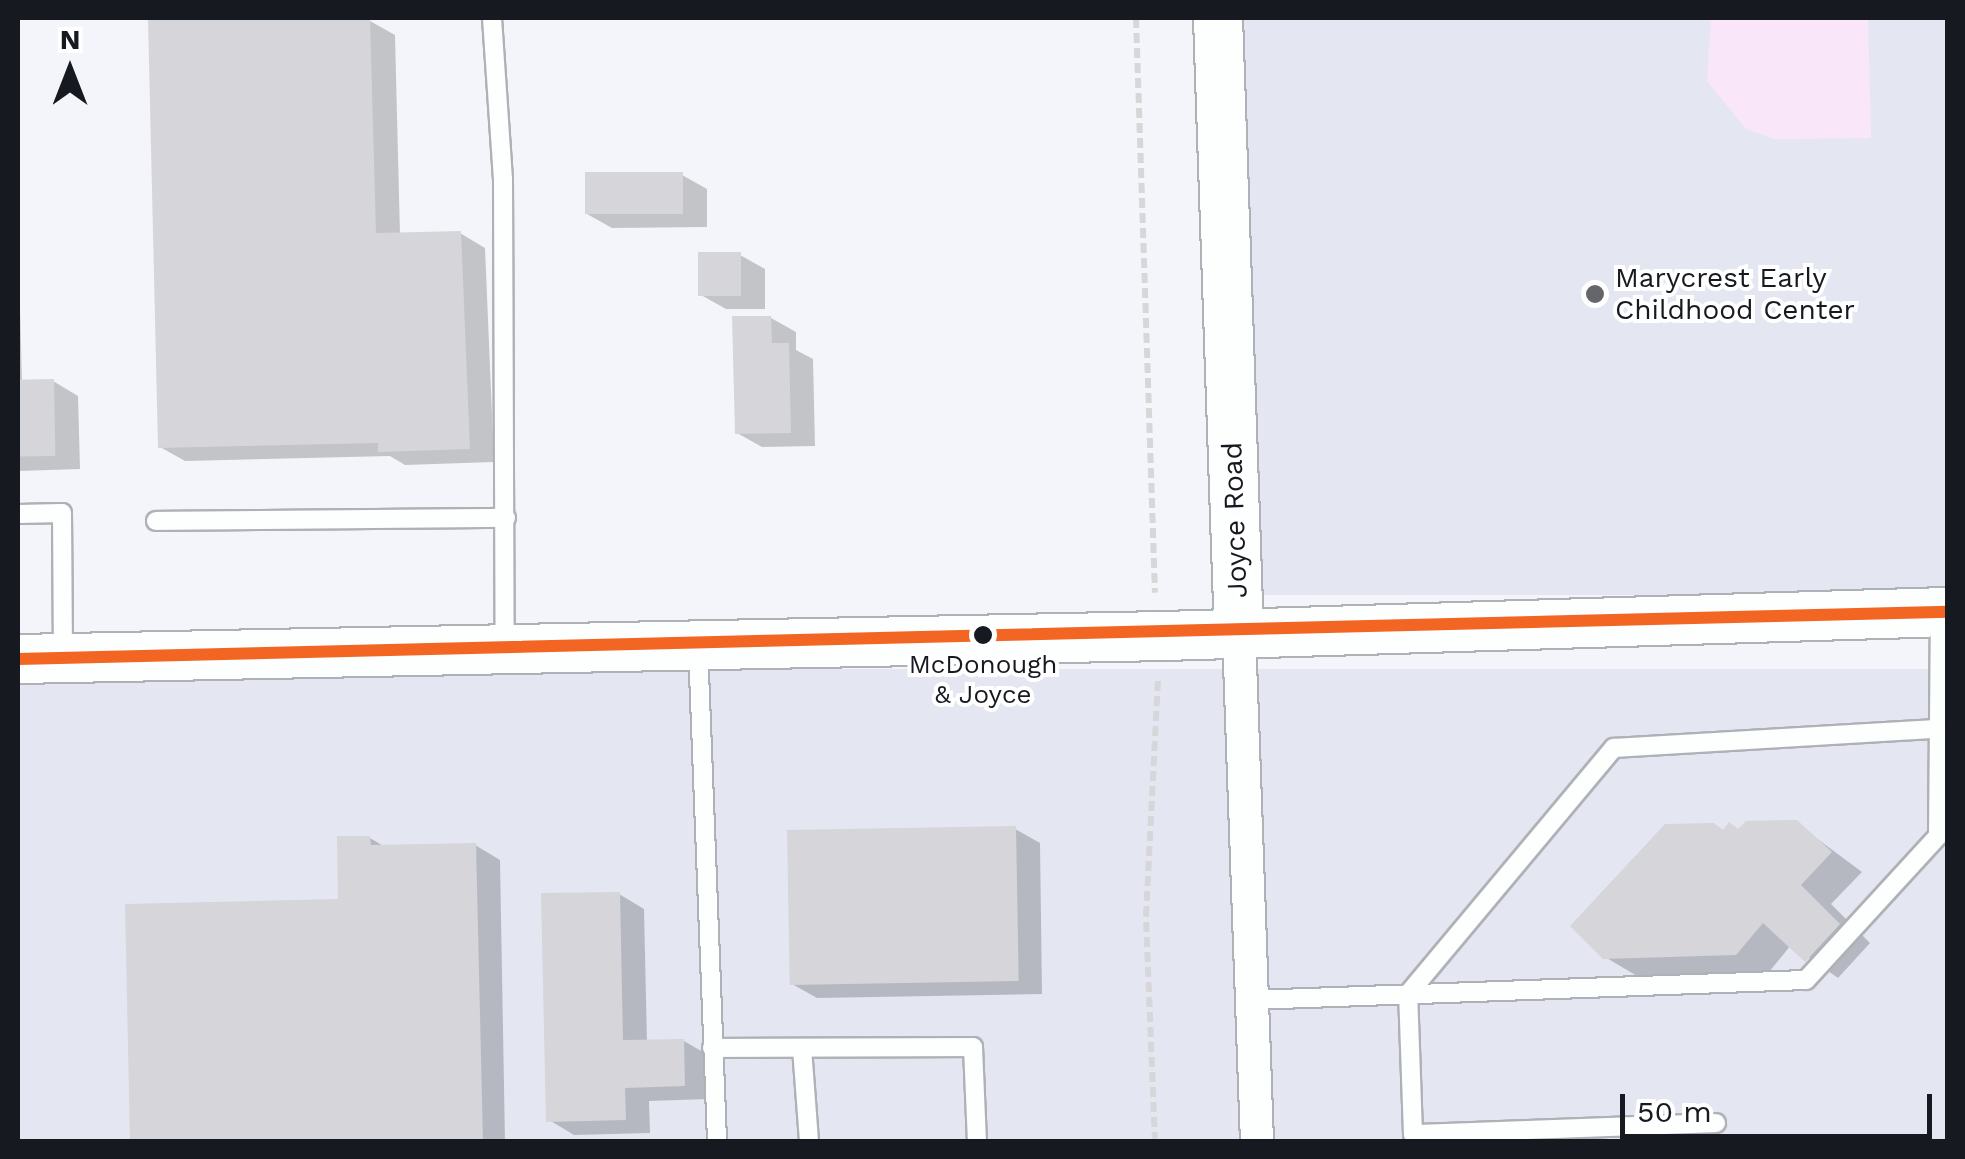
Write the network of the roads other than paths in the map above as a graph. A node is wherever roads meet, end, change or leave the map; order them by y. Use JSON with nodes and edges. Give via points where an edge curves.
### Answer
{"nodes":[{"id":1,"x":492,"y":18,"type":"edge"},
{"id":2,"x":1218,"y":18,"type":"edge"},
{"id":3,"x":18,"y":514,"type":"edge"},
{"id":4,"x":506,"y":518,"type":"junction"},
{"id":5,"x":156,"y":521,"type":"dead end"},
{"id":6,"x":1944,"y":612,"type":"edge"},
{"id":7,"x":1239,"y":634,"type":"junction"},
{"id":8,"x":698,"y":646,"type":"junction"},
{"id":9,"x":505,"y":649,"type":"junction"},
{"id":10,"x":40,"y":658,"type":"edge"},
{"id":11,"x":1935,"y":730,"type":"junction"},
{"id":12,"x":1408,"y":994,"type":"junction"},
{"id":13,"x":1252,"y":1000,"type":"junction"},
{"id":14,"x":712,"y":1048,"type":"junction"},
{"id":15,"x":802,"y":1048,"type":"junction"},
{"id":16,"x":1716,"y":1123,"type":"dead end"},
{"id":17,"x":717,"y":1142,"type":"edge"},
{"id":18,"x":808,"y":1142,"type":"edge"},
{"id":19,"x":977,"y":1142,"type":"edge"},
{"id":20,"x":1257,"y":1142,"type":"edge"}],
"edges":[{"from":1,"to":4,"type":"lane","via":[[503,179]]},
{"from":2,"to":7,"type":"street","name":"Joyce Road"},
{"from":3,"to":10,"type":"lane","via":[[62,513]]},
{"from":4,"to":5,"type":"lane"},
{"from":4,"to":9,"type":"lane"},
{"from":6,"to":7,"type":"street"},
{"from":6,"to":11,"type":"lane"},
{"from":7,"to":8,"type":"street"},
{"from":7,"to":13,"type":"street","name":"Joyce Road"},
{"from":8,"to":9,"type":"street"},
{"from":8,"to":14,"type":"lane"},
{"from":9,"to":10,"type":"street"},
{"from":11,"to":12,"type":"lane","via":[[1614,748]]},
{"from":11,"to":12,"type":"lane","via":[[1938,836],[1806,980]]},
{"from":12,"to":13,"type":"lane"},
{"from":12,"to":16,"type":"lane","via":[[1412,1134]]},
{"from":13,"to":20,"type":"street","name":"Joyce Road"},
{"from":14,"to":15,"type":"lane"},
{"from":14,"to":17,"type":"lane"},
{"from":15,"to":18,"type":"lane"},
{"from":15,"to":19,"type":"lane","via":[[973,1047]]}]}
